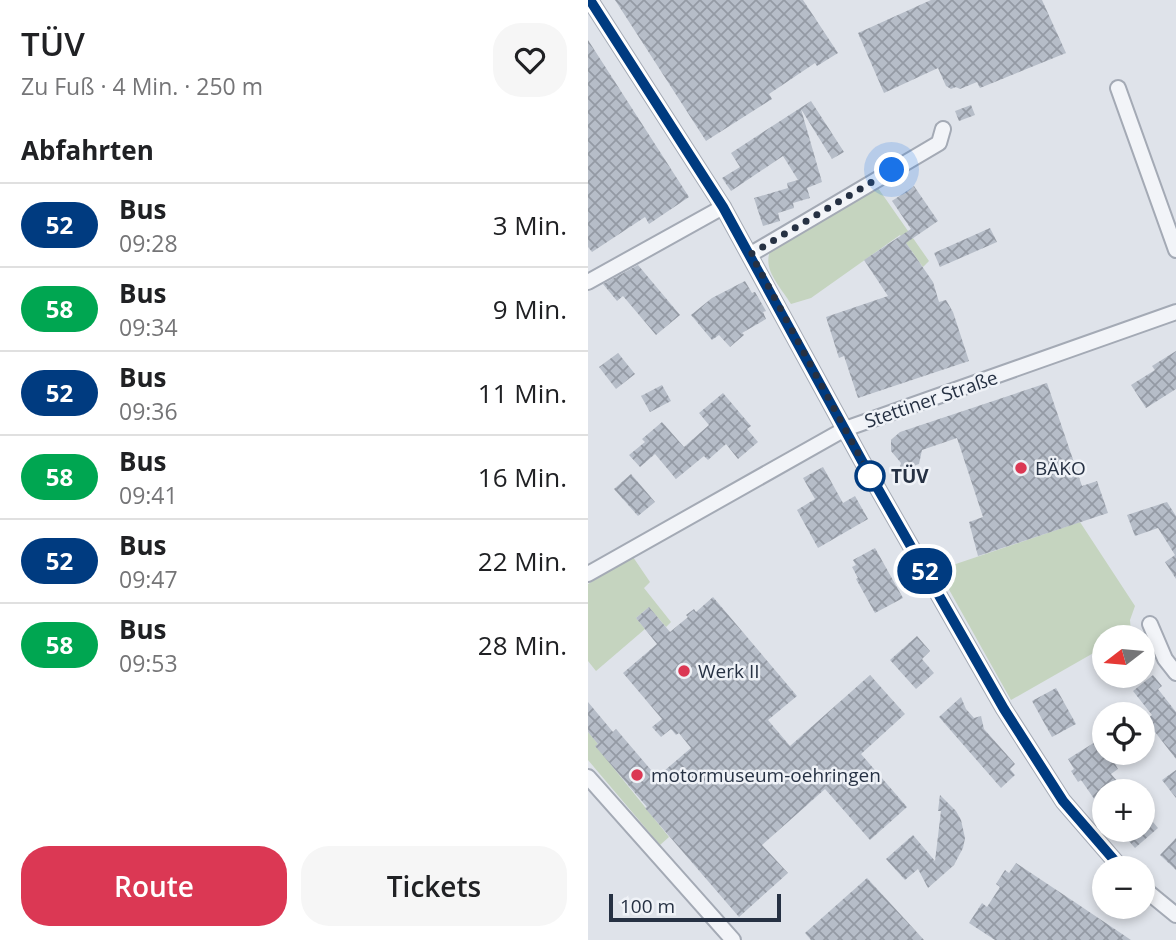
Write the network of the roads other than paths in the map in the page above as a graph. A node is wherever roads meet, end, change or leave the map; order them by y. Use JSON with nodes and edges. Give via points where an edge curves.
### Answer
{"nodes":[{"id":1,"x":590,"y":0,"type":"edge"},
{"id":2,"x":1118,"y":88,"type":"dead end"},
{"id":3,"x":943,"y":129,"type":"dead end"},
{"id":4,"x":723,"y":207,"type":"junction"},
{"id":5,"x":1176,"y":250,"type":"edge"},
{"id":6,"x":751,"y":254,"type":"junction"},
{"id":7,"x":588,"y":282,"type":"edge"},
{"id":8,"x":1176,"y":313,"type":"edge"},
{"id":9,"x":845,"y":429,"type":"junction"},
{"id":10,"x":588,"y":574,"type":"edge"},
{"id":11,"x":1150,"y":624,"type":"dead end"},
{"id":12,"x":1176,"y":673,"type":"edge"},
{"id":13,"x":588,"y":776,"type":"edge"},
{"id":14,"x":1111,"y":856,"type":"edge"},
{"id":15,"x":1155,"y":898,"type":"edge"},
{"id":16,"x":1176,"y":915,"type":"edge"},
{"id":17,"x":733,"y":940,"type":"edge"}],
"edges":[{"from":1,"to":4,"type":"street"},
{"from":2,"to":5,"type":"street"},
{"from":3,"to":6,"type":"street","via":[[939,143]]},
{"from":4,"to":6,"type":"street"},
{"from":4,"to":7,"type":"street"},
{"from":6,"to":9,"type":"street"},
{"from":8,"to":9,"type":"street","name":"Stettiner Straße"},
{"from":9,"to":10,"type":"street","name":"Stettiner Straße"},
{"from":9,"to":14,"type":"street","via":[[1004,709],[1063,801]]},
{"from":11,"to":12,"type":"street"},
{"from":13,"to":17,"type":"street"},
{"from":15,"to":16,"type":"street"}]}
